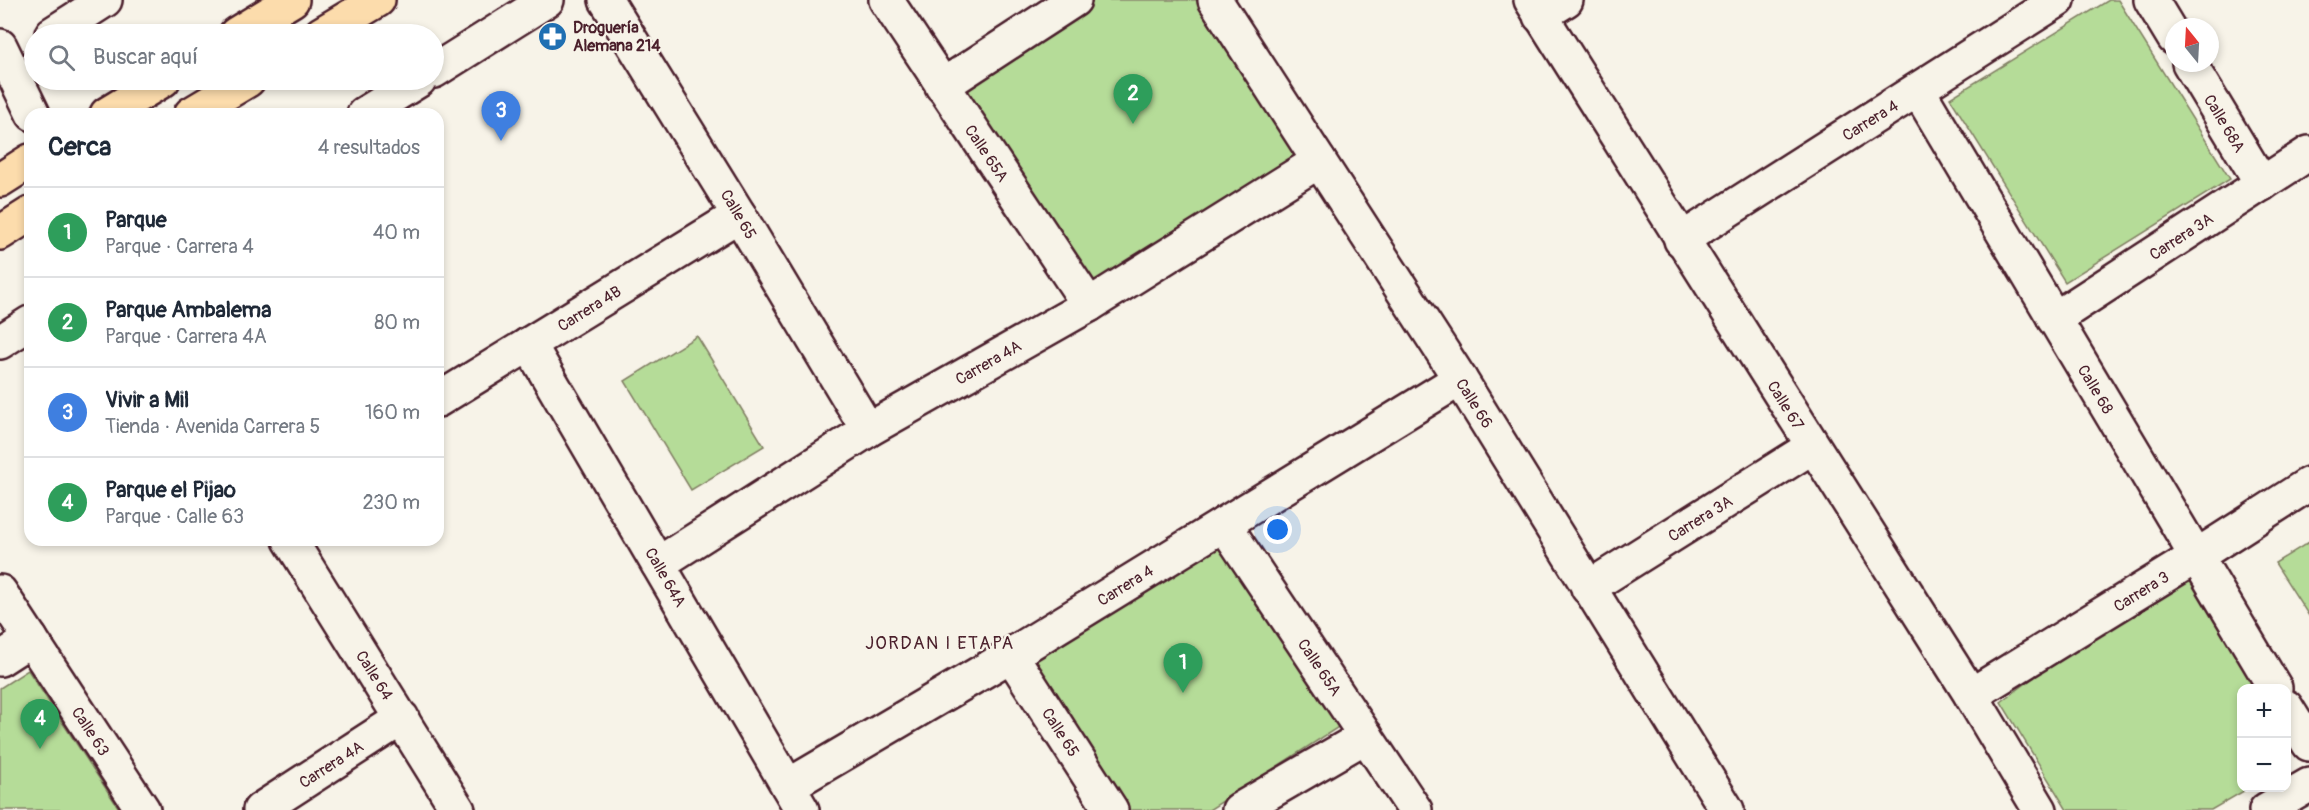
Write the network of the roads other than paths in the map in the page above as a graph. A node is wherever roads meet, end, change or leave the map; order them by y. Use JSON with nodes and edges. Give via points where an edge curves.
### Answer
{"nodes":[{"id":1,"x":105,"y":0,"type":"edge"},
{"id":2,"x":292,"y":0,"type":"edge"},
{"id":3,"x":378,"y":0,"type":"edge"},
{"id":4,"x":547,"y":0,"type":"edge"},
{"id":5,"x":606,"y":0,"type":"edge"},
{"id":6,"x":886,"y":0,"type":"edge"},
{"id":7,"x":1074,"y":0,"type":"edge"},
{"id":8,"x":1215,"y":0,"type":"edge"},
{"id":9,"x":2058,"y":0,"type":"edge"},
{"id":10,"x":2151,"y":0,"type":"edge"},
{"id":11,"x":1546,"y":5,"type":"edge"},
{"id":12,"x":2165,"y":23,"type":"edge"},
{"id":13,"x":68,"y":24,"type":"edge"},
{"id":14,"x":252,"y":24,"type":"edge"},
{"id":15,"x":338,"y":24,"type":"edge"},
{"id":16,"x":11,"y":55,"type":"edge"},
{"id":17,"x":444,"y":64,"type":"edge"},
{"id":18,"x":2194,"y":72,"type":"edge"},
{"id":19,"x":942,"y":86,"type":"junction"},
{"id":20,"x":24,"y":90,"type":"edge"},
{"id":21,"x":24,"y":90,"type":"edge"},
{"id":22,"x":146,"y":90,"type":"edge"},
{"id":23,"x":231,"y":90,"type":"edge"},
{"id":24,"x":403,"y":90,"type":"edge"},
{"id":25,"x":1918,"y":90,"type":"junction"},
{"id":26,"x":31,"y":108,"type":"edge"},
{"id":27,"x":116,"y":108,"type":"edge"},
{"id":28,"x":201,"y":108,"type":"edge"},
{"id":29,"x":374,"y":108,"type":"edge"},
{"id":30,"x":2309,"y":153,"type":"edge"},
{"id":31,"x":1319,"y":161,"type":"junction"},
{"id":32,"x":24,"y":165,"type":"edge"},
{"id":33,"x":0,"y":180,"type":"edge"},
{"id":34,"x":2262,"y":184,"type":"junction"},
{"id":35,"x":739,"y":215,"type":"junction"},
{"id":36,"x":24,"y":218,"type":"edge"},
{"id":37,"x":0,"y":233,"type":"edge"},
{"id":38,"x":1681,"y":240,"type":"junction"},
{"id":39,"x":1089,"y":305,"type":"junction"},
{"id":40,"x":2054,"y":319,"type":"junction"},
{"id":41,"x":24,"y":327,"type":"edge"},
{"id":42,"x":0,"y":342,"type":"edge"},
{"id":43,"x":529,"y":345,"type":"junction"},
{"id":44,"x":1460,"y":379,"type":"junction"},
{"id":45,"x":444,"y":396,"type":"edge"},
{"id":46,"x":868,"y":430,"type":"junction"},
{"id":47,"x":1812,"y":447,"type":"junction"},
{"id":48,"x":2309,"y":484,"type":"edge"},
{"id":49,"x":1224,"y":524,"type":"junction"},
{"id":50,"x":294,"y":546,"type":"edge"},
{"id":51,"x":2195,"y":557,"type":"junction"},
{"id":52,"x":658,"y":564,"type":"junction"},
{"id":53,"x":1588,"y":588,"type":"junction"},
{"id":54,"x":0,"y":592,"type":"edge"},
{"id":55,"x":31,"y":639,"type":"junction"},
{"id":56,"x":1011,"y":655,"type":"junction"},
{"id":57,"x":0,"y":659,"type":"edge"},
{"id":58,"x":2273,"y":684,"type":"edge"},
{"id":59,"x":1971,"y":695,"type":"junction"},
{"id":60,"x":2291,"y":715,"type":"edge"},
{"id":61,"x":402,"y":718,"type":"junction"},
{"id":62,"x":1366,"y":736,"type":"junction"},
{"id":63,"x":2309,"y":744,"type":"edge"},
{"id":64,"x":2309,"y":785,"type":"edge"},
{"id":65,"x":795,"y":798,"type":"edge"},
{"id":66,"x":143,"y":810,"type":"edge"},
{"id":67,"x":260,"y":810,"type":"edge"},
{"id":68,"x":458,"y":810,"type":"edge"},
{"id":69,"x":1111,"y":810,"type":"edge"},
{"id":70,"x":1239,"y":810,"type":"edge"},
{"id":71,"x":1415,"y":810,"type":"edge"},
{"id":72,"x":1727,"y":810,"type":"edge"},
{"id":73,"x":2040,"y":810,"type":"edge"},
{"id":74,"x":2266,"y":810,"type":"edge"}],
"edges":[{"from":1,"to":13,"type":"street"},
{"from":2,"to":14,"type":"main road"},
{"from":3,"to":15,"type":"main road"},
{"from":4,"to":17,"type":"street"},
{"from":5,"to":35,"type":"street","name":"Calle 65"},
{"from":6,"to":19,"type":"street","name":"Calle 65A"},
{"from":7,"to":19,"type":"street"},
{"from":8,"to":31,"type":"street","name":"Calle 66"},
{"from":9,"to":25,"type":"street","name":"Carrera 4"},
{"from":10,"to":12,"type":"street"},
{"from":11,"to":38,"type":"street","name":"Calle 67"},
{"from":16,"to":20,"type":"street"},
{"from":18,"to":34,"type":"street","name":"Calle 68A"},
{"from":19,"to":39,"type":"street","name":"Calle 65A"},
{"from":21,"to":26,"type":"street"},
{"from":22,"to":27,"type":"main road"},
{"from":23,"to":28,"type":"main road"},
{"from":24,"to":29,"type":"street"},
{"from":25,"to":38,"type":"street","name":"Carrera 4"},
{"from":25,"to":40,"type":"street","name":"Calle 68"},
{"from":30,"to":34,"type":"street","name":"Carrera 3A"},
{"from":31,"to":39,"type":"street","name":"Carrera 4A"},
{"from":31,"to":44,"type":"street","name":"Calle 66"},
{"from":32,"to":33,"type":"main road"},
{"from":34,"to":40,"type":"street","name":"Carrera 3A"},
{"from":35,"to":43,"type":"street","name":"Carrera 4B"},
{"from":35,"to":46,"type":"street","name":"Calle 65"},
{"from":36,"to":37,"type":"main road"},
{"from":38,"to":47,"type":"street","name":"Calle 67"},
{"from":39,"to":46,"type":"street","name":"Carrera 4A"},
{"from":40,"to":51,"type":"street","name":"Calle 68"},
{"from":41,"to":42,"type":"street"},
{"from":43,"to":45,"type":"street","name":"Carrera 4B"},
{"from":43,"to":52,"type":"street","name":"Calle 64A"},
{"from":44,"to":49,"type":"street","name":"Carrera 4"},
{"from":44,"to":53,"type":"street","name":"Calle 66"},
{"from":46,"to":52,"type":"street","name":"Carrera 4A"},
{"from":47,"to":53,"type":"street","name":"Carrera 3A"},
{"from":47,"to":59,"type":"street","name":"Calle 67"},
{"from":48,"to":51,"type":"street","name":"Carrera 3"},
{"from":49,"to":56,"type":"street","name":"Carrera 4"},
{"from":49,"to":62,"type":"street","name":"Calle 65A"},
{"from":50,"to":61,"type":"street","name":"Calle 64"},
{"from":51,"to":58,"type":"street","name":"Calle 68"},
{"from":51,"to":59,"type":"street","name":"Carrera 3"},
{"from":52,"to":65,"type":"street","name":"Calle 64A"},
{"from":53,"to":72,"type":"street","name":"Calle 66"},
{"from":54,"to":55,"type":"street","name":"Calle 63"},
{"from":55,"to":57,"type":"street"},
{"from":55,"to":66,"type":"street","name":"Calle 63"},
{"from":56,"to":65,"type":"street","name":"Carrera 4"},
{"from":56,"to":69,"type":"street","name":"Calle 65"},
{"from":59,"to":73,"type":"street","name":"Calle 67"},
{"from":60,"to":63,"type":"street"},
{"from":61,"to":67,"type":"street","name":"Carrera 4A"},
{"from":61,"to":68,"type":"street","name":"Calle 64"},
{"from":62,"to":70,"type":"street"},
{"from":62,"to":71,"type":"street","name":"Calle 65A"},
{"from":64,"to":74,"type":"street"}]}
